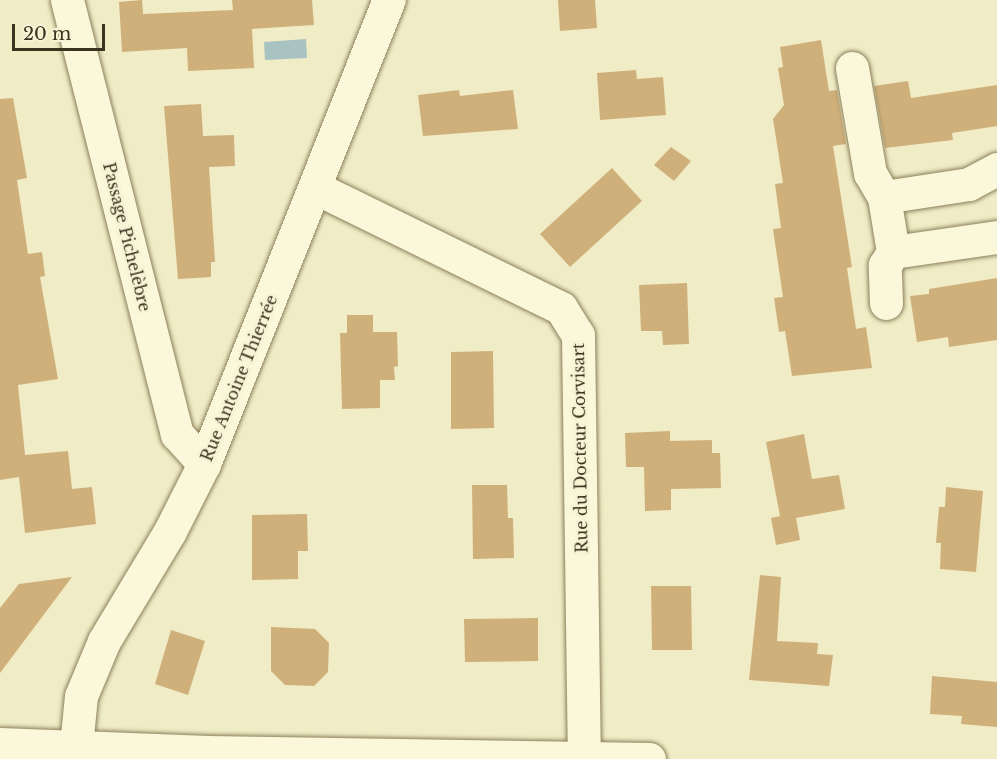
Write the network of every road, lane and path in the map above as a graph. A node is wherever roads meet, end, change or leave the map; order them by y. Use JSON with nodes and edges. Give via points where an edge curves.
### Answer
{"nodes":[{"id":1,"x":67,"y":0,"type":"edge"},
{"id":2,"x":389,"y":0,"type":"edge"},
{"id":3,"x":852,"y":68,"type":"dead end"},
{"id":4,"x":997,"y":169,"type":"edge"},
{"id":5,"x":316,"y":188,"type":"junction"},
{"id":6,"x":884,"y":197,"type":"junction"},
{"id":7,"x":997,"y":237,"type":"edge"},
{"id":8,"x":893,"y":252,"type":"junction"},
{"id":9,"x":886,"y":303,"type":"dead end"},
{"id":10,"x":204,"y":464,"type":"junction"},
{"id":11,"x":0,"y":744,"type":"edge"},
{"id":12,"x":76,"y":746,"type":"junction"},
{"id":13,"x":584,"y":758,"type":"edge"},
{"id":14,"x":649,"y":759,"type":"edge"}],
"edges":[{"from":1,"to":10,"type":"street","name":"Passage Pichelèbre","via":[[177,434]]},
{"from":2,"to":5,"type":"street","name":"Rue Antoine Thierrée"},
{"from":3,"to":6,"type":"street","via":[[870,173]]},
{"from":4,"to":6,"type":"street","via":[[969,184]]},
{"from":5,"to":10,"type":"street","name":"Rue Antoine Thierrée"},
{"from":5,"to":13,"type":"street","name":"Rue du Docteur Corvisart","via":[[561,308],[578,334]]},
{"from":6,"to":8,"type":"street"},
{"from":7,"to":8,"type":"street"},
{"from":8,"to":9,"type":"street","via":[[885,265]]},
{"from":10,"to":12,"type":"street","name":"Rue Antoine Thierrée","via":[[170,531],[104,641],[81,696]]},
{"from":11,"to":12,"type":"street"},
{"from":12,"to":13,"type":"street"},
{"from":13,"to":14,"type":"street"}]}
